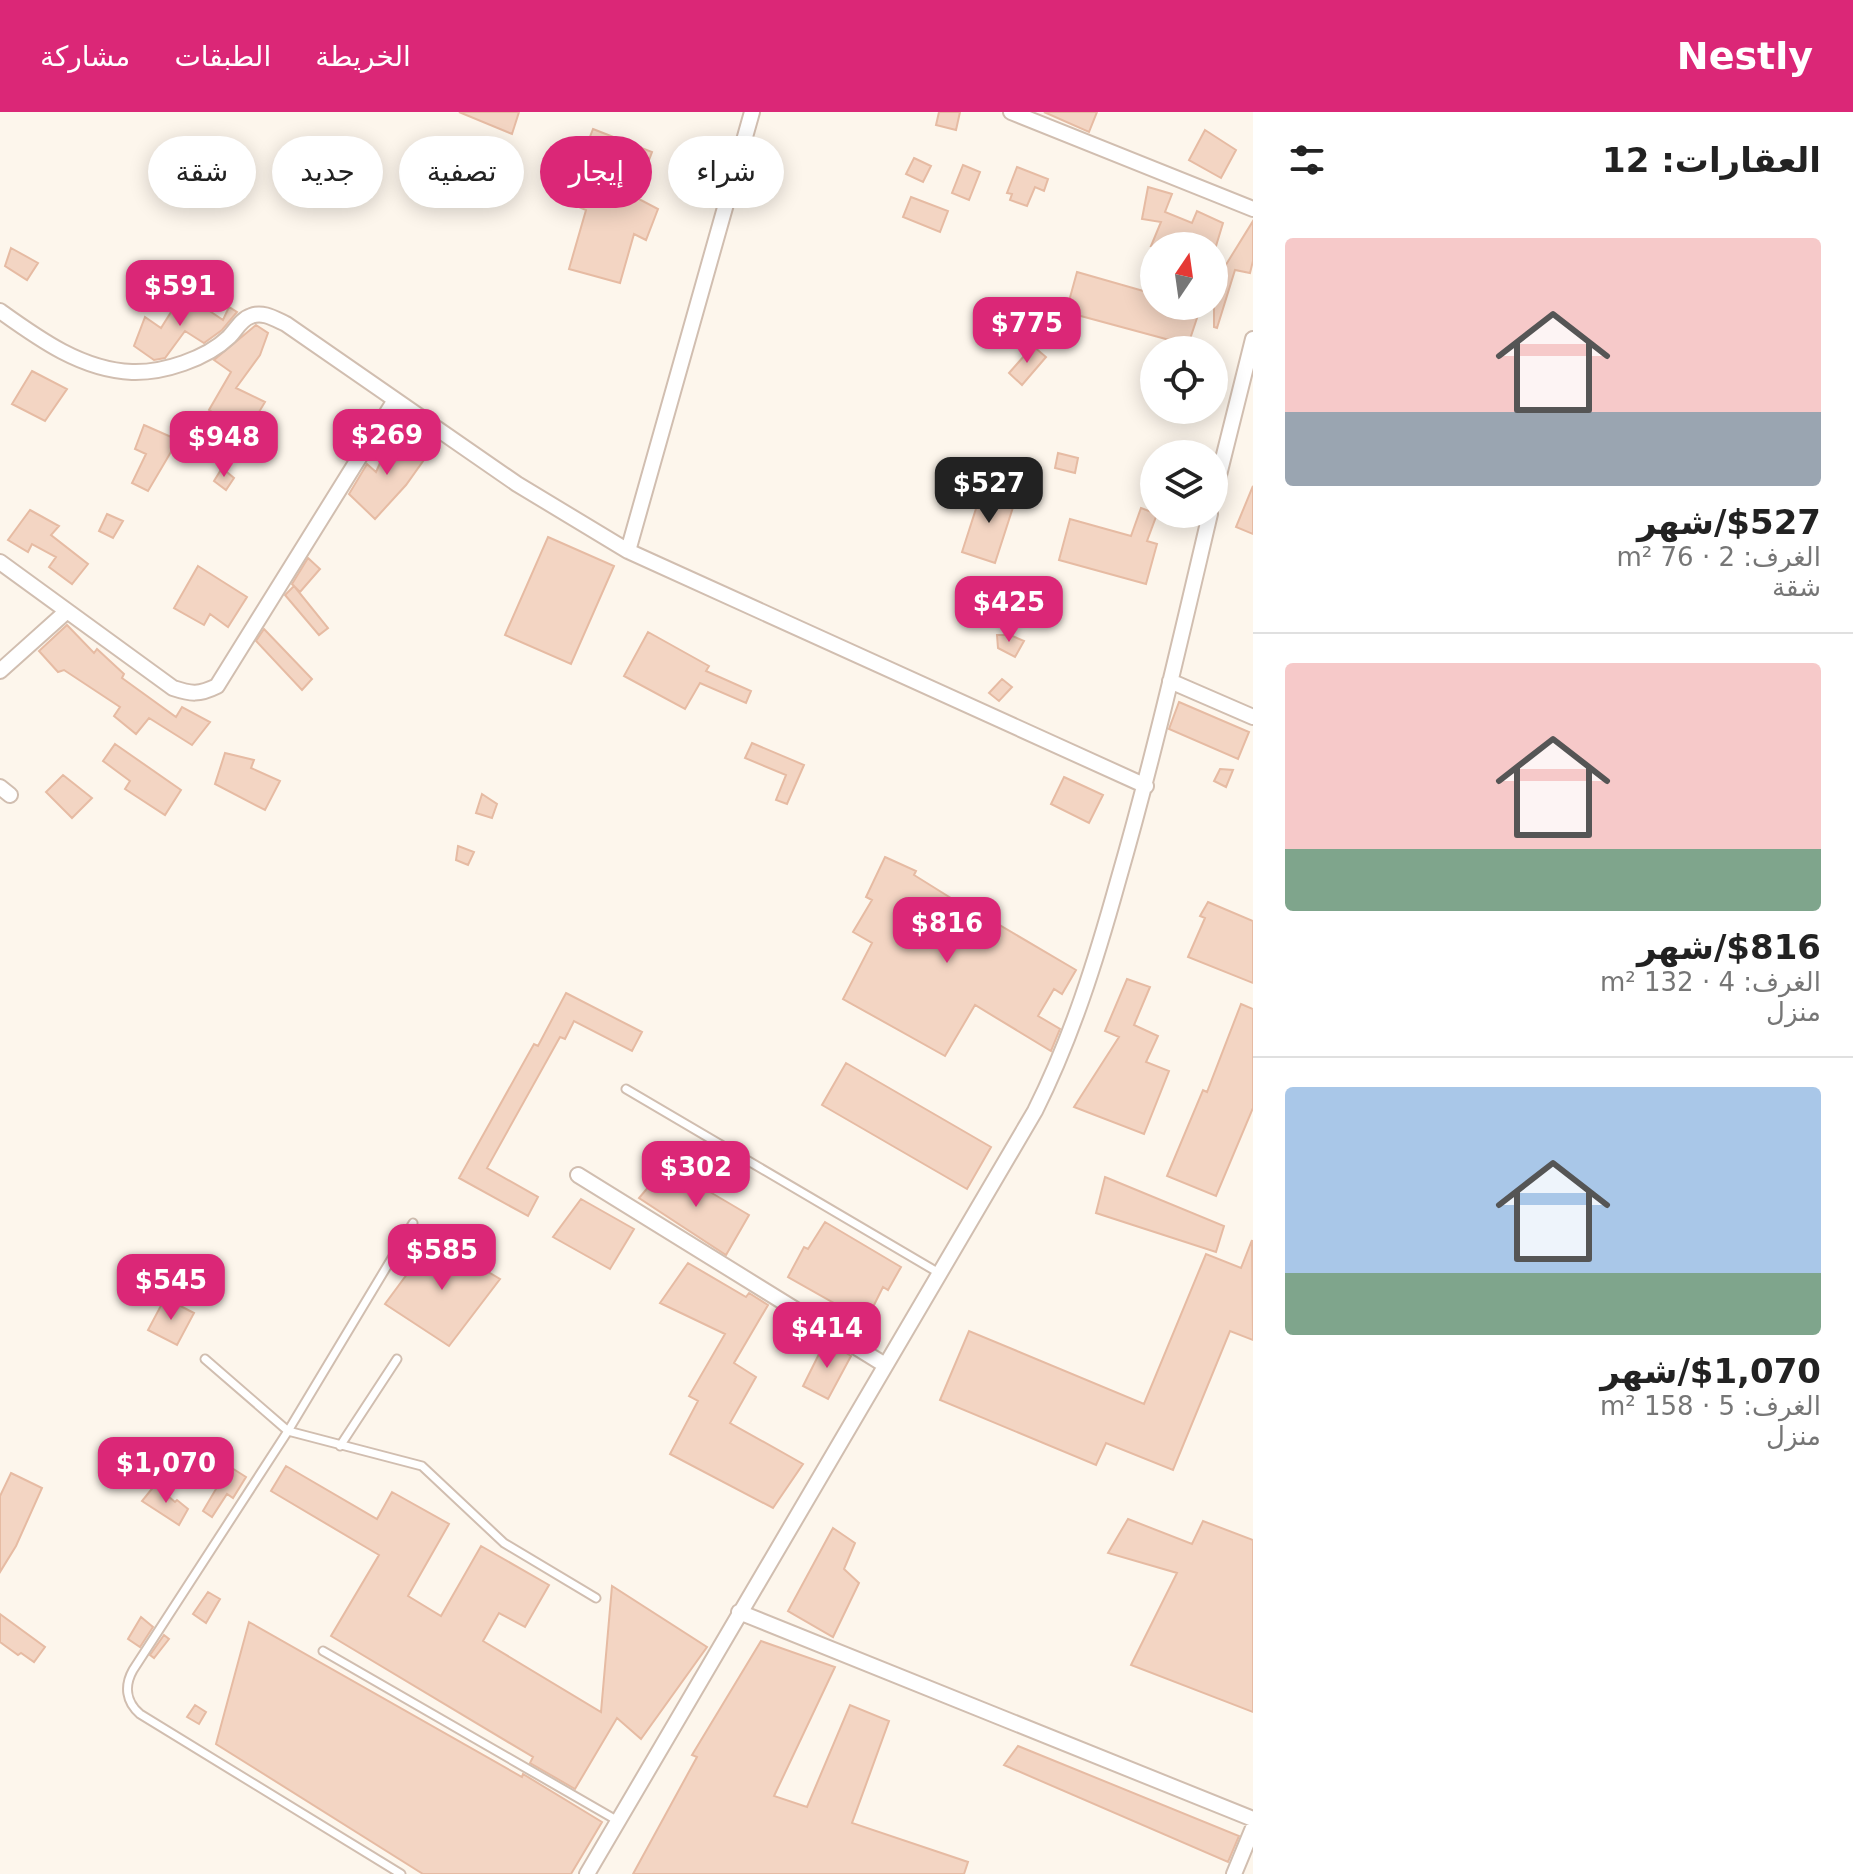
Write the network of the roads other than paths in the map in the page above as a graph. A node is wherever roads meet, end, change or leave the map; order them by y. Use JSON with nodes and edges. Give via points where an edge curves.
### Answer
{"nodes":[{"id":1,"x":752,"y":112,"type":"edge"},
{"id":2,"x":1011,"y":112,"type":"edge"},
{"id":3,"x":1253,"y":209,"type":"edge"},
{"id":4,"x":0,"y":311,"type":"edge"},
{"id":5,"x":1253,"y":339,"type":"edge"},
{"id":6,"x":395,"y":400,"type":"junction"},
{"id":7,"x":1228,"y":440,"type":"edge"},
{"id":8,"x":1207,"y":528,"type":"edge"},
{"id":9,"x":628,"y":551,"type":"junction"},
{"id":10,"x":0,"y":562,"type":"edge"},
{"id":11,"x":67,"y":611,"type":"junction"},
{"id":12,"x":0,"y":671,"type":"edge"},
{"id":13,"x":1170,"y":681,"type":"junction"},
{"id":14,"x":1253,"y":717,"type":"edge"},
{"id":15,"x":1146,"y":786,"type":"junction"},
{"id":16,"x":626,"y":1089,"type":"dead end"},
{"id":17,"x":578,"y":1175,"type":"dead end"},
{"id":18,"x":413,"y":1223,"type":"dead end"},
{"id":19,"x":939,"y":1273,"type":"junction"},
{"id":20,"x":205,"y":1359,"type":"dead end"},
{"id":21,"x":397,"y":1359,"type":"dead end"},
{"id":22,"x":885,"y":1365,"type":"junction"},
{"id":23,"x":288,"y":1431,"type":"junction"},
{"id":24,"x":340,"y":1446,"type":"junction"},
{"id":25,"x":596,"y":1598,"type":"dead end"},
{"id":26,"x":739,"y":1612,"type":"junction"},
{"id":27,"x":323,"y":1651,"type":"dead end"},
{"id":28,"x":1253,"y":1819,"type":"edge"},
{"id":29,"x":618,"y":1821,"type":"junction"},
{"id":30,"x":1253,"y":1828,"type":"edge"},
{"id":31,"x":401,"y":1874,"type":"edge"},
{"id":32,"x":587,"y":1874,"type":"edge"},
{"id":33,"x":1234,"y":1874,"type":"edge"}],
"edges":[{"from":1,"to":9,"type":"street"},
{"from":2,"to":3,"type":"street"},
{"from":4,"to":6,"type":"street","via":[[59,350],[132,372],[166,368],[197,356],[228,338],[251,315],[270,316]]},
{"from":5,"to":7,"type":"street"},
{"from":6,"to":9,"type":"street","via":[[517,484]]},
{"from":6,"to":11,"type":"street","via":[[217,686],[193,695],[173,688]]},
{"from":8,"to":13,"type":"street"},
{"from":9,"to":15,"type":"street"},
{"from":10,"to":11,"type":"street"},
{"from":11,"to":12,"type":"street"},
{"from":13,"to":14,"type":"street"},
{"from":13,"to":15,"type":"street"},
{"from":15,"to":19,"type":"street","via":[[1068,1040],[1035,1111]]},
{"from":16,"to":19,"type":"lane"},
{"from":17,"to":22,"type":"street"},
{"from":18,"to":23,"type":"lane"},
{"from":19,"to":22,"type":"street"},
{"from":20,"to":23,"type":"lane"},
{"from":21,"to":24,"type":"lane"},
{"from":22,"to":26,"type":"street"},
{"from":23,"to":24,"type":"lane"},
{"from":23,"to":31,"type":"lane","via":[[133,1670],[128,1698],[140,1714]]},
{"from":24,"to":25,"type":"lane","via":[[422,1466],[504,1543]]},
{"from":26,"to":28,"type":"street"},
{"from":26,"to":29,"type":"street"},
{"from":27,"to":29,"type":"lane"},
{"from":29,"to":32,"type":"street"},
{"from":30,"to":33,"type":"street"}]}
